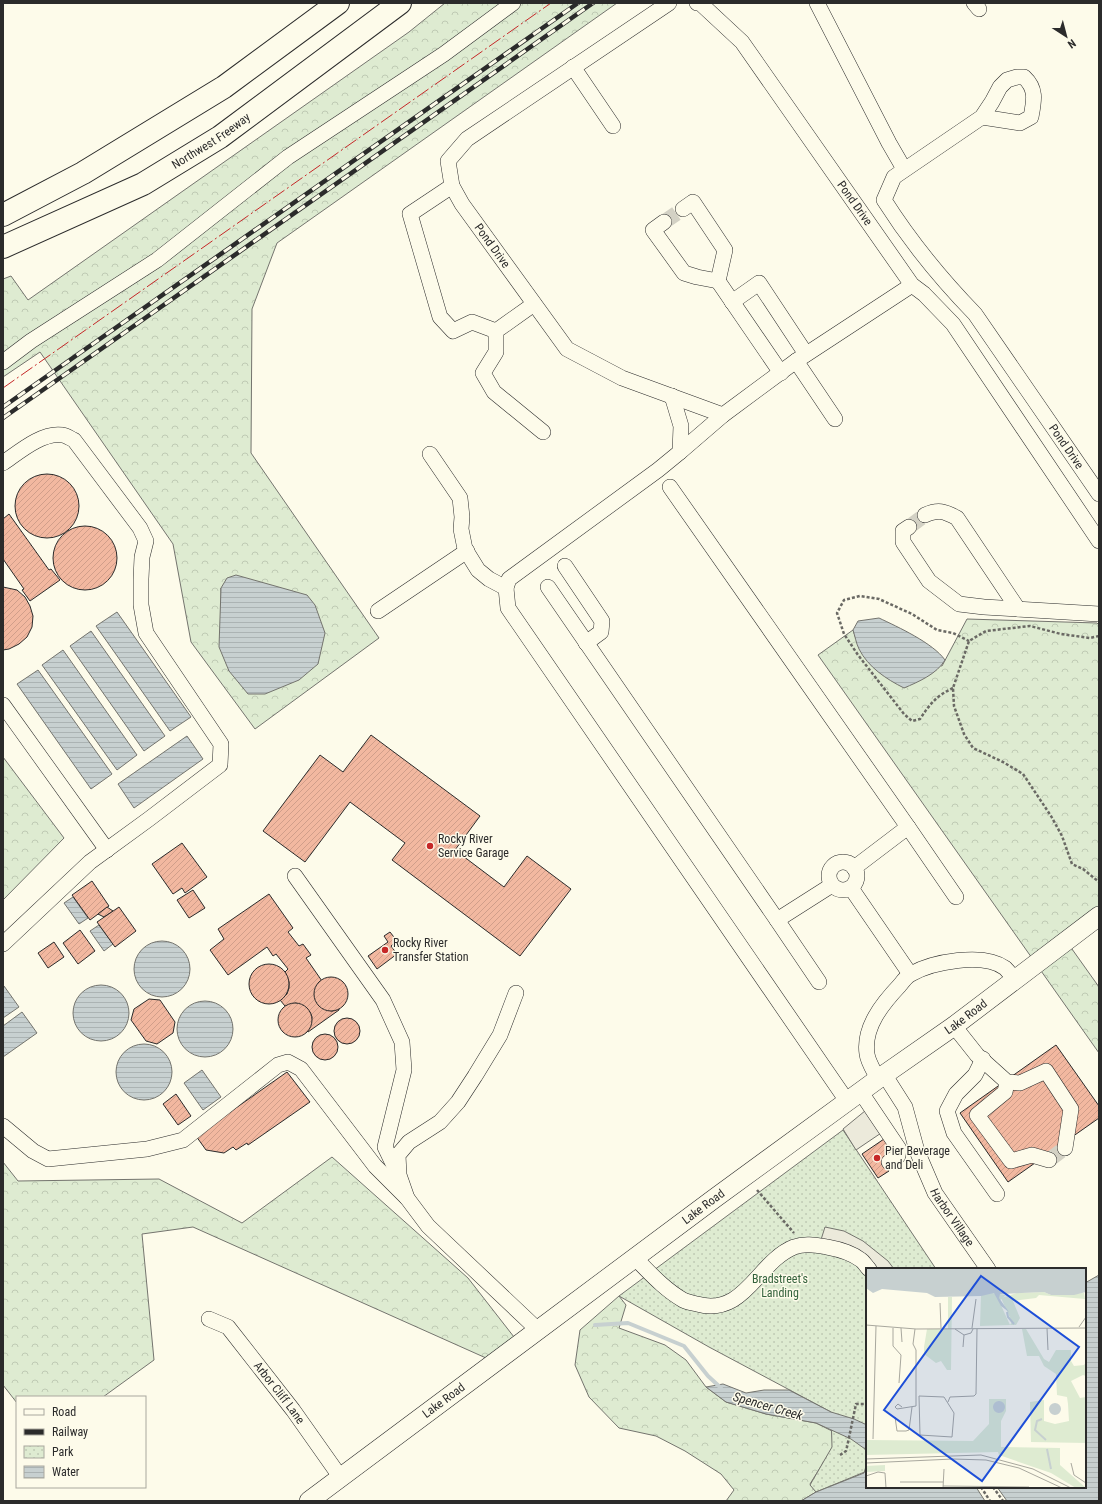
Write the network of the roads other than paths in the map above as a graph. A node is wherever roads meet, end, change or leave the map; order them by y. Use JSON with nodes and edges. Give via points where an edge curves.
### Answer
{"nodes":[{"id":1,"x":338,"y":3,"type":"edge"},
{"id":2,"x":400,"y":3,"type":"edge"},
{"id":3,"x":513,"y":3,"type":"edge"},
{"id":4,"x":669,"y":3,"type":"edge"},
{"id":5,"x":697,"y":3,"type":"edge"},
{"id":6,"x":817,"y":3,"type":"edge"},
{"id":7,"x":573,"y":68,"type":"junction"},
{"id":8,"x":982,"y":117,"type":"dead end"},
{"id":9,"x":613,"y":126,"type":"dead end"},
{"id":10,"x":904,"y":169,"type":"junction"},
{"id":11,"x":452,"y":186,"type":"junction"},
{"id":12,"x":683,"y":209,"type":"tunnel mouth"},
{"id":13,"x":3,"y":215,"type":"edge"},
{"id":14,"x":664,"y":222,"type":"tunnel mouth"},
{"id":15,"x":3,"y":247,"type":"edge"},
{"id":16,"x":718,"y":281,"type":"junction"},
{"id":17,"x":912,"y":285,"type":"junction"},
{"id":18,"x":732,"y":302,"type":"junction"},
{"id":19,"x":534,"y":304,"type":"junction"},
{"id":20,"x":496,"y":331,"type":"junction"},
{"id":21,"x":801,"y":358,"type":"junction"},
{"id":22,"x":3,"y":362,"type":"edge"},
{"id":23,"x":781,"y":373,"type":"junction"},
{"id":24,"x":672,"y":396,"type":"junction"},
{"id":25,"x":723,"y":415,"type":"junction"},
{"id":26,"x":835,"y":419,"type":"dead end"},
{"id":27,"x":543,"y":432,"type":"dead end"},
{"id":28,"x":680,"y":452,"type":"junction"},
{"id":29,"x":430,"y":454,"type":"dead end"},
{"id":30,"x":3,"y":463,"type":"edge"},
{"id":31,"x":670,"y":487,"type":"dead end"},
{"id":32,"x":1099,"y":494,"type":"edge"},
{"id":33,"x":925,"y":515,"type":"tunnel mouth"},
{"id":34,"x":909,"y":527,"type":"tunnel mouth"},
{"id":35,"x":1099,"y":541,"type":"edge"},
{"id":36,"x":466,"y":551,"type":"junction"},
{"id":37,"x":565,"y":566,"type":"dead end"},
{"id":38,"x":548,"y":587,"type":"dead end"},
{"id":39,"x":506,"y":588,"type":"junction"},
{"id":40,"x":1018,"y":609,"type":"junction"},
{"id":41,"x":378,"y":611,"type":"dead end"},
{"id":42,"x":1099,"y":614,"type":"edge"},
{"id":43,"x":586,"y":643,"type":"junction"},
{"id":44,"x":3,"y":705,"type":"edge"},
{"id":45,"x":908,"y":827,"type":"junction"},
{"id":46,"x":107,"y":850,"type":"junction"},
{"id":47,"x":854,"y":868,"type":"junction"},
{"id":48,"x":295,"y":876,"type":"dead end"},
{"id":49,"x":832,"y":885,"type":"junction"},
{"id":50,"x":851,"y":888,"type":"junction"},
{"id":51,"x":956,"y":897,"type":"dead end"},
{"id":52,"x":1099,"y":916,"type":"edge"},
{"id":53,"x":777,"y":920,"type":"junction"},
{"id":54,"x":3,"y":944,"type":"edge"},
{"id":55,"x":910,"y":974,"type":"junction"},
{"id":56,"x":1015,"y":980,"type":"junction"},
{"id":57,"x":818,"y":982,"type":"dead end"},
{"id":58,"x":516,"y":993,"type":"dead end"},
{"id":59,"x":954,"y":1026,"type":"junction"},
{"id":60,"x":982,"y":1059,"type":"junction"},
{"id":61,"x":881,"y":1076,"type":"junction"},
{"id":62,"x":1007,"y":1082,"type":"junction"},
{"id":63,"x":854,"y":1096,"type":"junction"},
{"id":64,"x":3,"y":1126,"type":"edge"},
{"id":65,"x":1065,"y":1148,"type":"tunnel mouth"},
{"id":66,"x":1049,"y":1160,"type":"dead end"},
{"id":67,"x":889,"y":1162,"type":"dead end"},
{"id":68,"x":399,"y":1175,"type":"junction"},
{"id":69,"x":997,"y":1194,"type":"dead end"},
{"id":70,"x":407,"y":1198,"type":"junction"},
{"id":71,"x":635,"y":1258,"type":"junction"},
{"id":72,"x":868,"y":1268,"type":"edge"},
{"id":73,"x":987,"y":1268,"type":"edge"},
{"id":74,"x":209,"y":1318,"type":"dead end"},
{"id":75,"x":538,"y":1330,"type":"junction"},
{"id":76,"x":341,"y":1478,"type":"junction"},
{"id":77,"x":309,"y":1501,"type":"edge"}],
"edges":[{"from":1,"to":13,"type":"highway","via":[[224,87],[83,173]]},
{"from":2,"to":15,"type":"highway","name":"Northwest Freeway","via":[[220,137],[143,184]]},
{"from":3,"to":22,"type":"street","via":[[444,54],[288,157],[156,260]]},
{"from":4,"to":7,"type":"street","name":"Pond Drive"},
{"from":5,"to":17,"type":"street","name":"Pond Drive","via":[[742,42]]},
{"from":6,"to":10,"type":"street"},
{"from":7,"to":9,"type":"street"},
{"from":7,"to":11,"type":"street","name":"Pond Drive","via":[[467,139],[448,162]]},
{"from":8,"to":10,"type":"street","name":"Pond Drive"},
{"from":10,"to":32,"type":"street","name":"Pond Drive","via":[[894,177],[884,200],[950,288],[975,314]]},
{"from":11,"to":19,"type":"street","name":"Pond Drive","via":[[462,204]]},
{"from":11,"to":20,"type":"street","via":[[410,214],[440,317],[452,331],[472,322]]},
{"from":12,"to":16,"type":"street","via":[[693,202],[725,250]]},
{"from":14,"to":16,"type":"street","via":[[653,230],[684,273]]},
{"from":16,"to":18,"type":"street"},
{"from":17,"to":21,"type":"street"},
{"from":17,"to":35,"type":"street","name":"Pond Drive","via":[[953,324]]},
{"from":18,"to":21,"type":"street","via":[[759,283]]},
{"from":18,"to":23,"type":"street"},
{"from":19,"to":20,"type":"street"},
{"from":19,"to":24,"type":"street","name":"Pond Drive","via":[[567,349],[622,378]]},
{"from":20,"to":27,"type":"street","via":[[496,352],[483,373],[494,392]]},
{"from":21,"to":23,"type":"street"},
{"from":21,"to":26,"type":"street"},
{"from":23,"to":25,"type":"street"},
{"from":24,"to":25,"type":"street","name":"Pond Drive"},
{"from":24,"to":28,"type":"street","via":[[681,426]]},
{"from":25,"to":28,"type":"street"},
{"from":28,"to":39,"type":"street","via":[[508,579]]},
{"from":29,"to":36,"type":"street","via":[[460,498],[461,529]]},
{"from":30,"to":46,"type":"street","via":[[28,445],[48,436],[63,435],[74,440],[140,528],[146,541],[142,557],[141,605],[146,633],[221,744],[220,765]]},
{"from":31,"to":45,"type":"street"},
{"from":33,"to":40,"type":"street","via":[[935,511],[957,518]]},
{"from":34,"to":40,"type":"street","via":[[902,531],[903,542],[928,581],[959,604]]},
{"from":36,"to":39,"type":"street","via":[[478,570]]},
{"from":36,"to":41,"type":"street"},
{"from":37,"to":43,"type":"street","via":[[602,621],[601,632]]},
{"from":38,"to":43,"type":"street"},
{"from":39,"to":63,"type":"street","via":[[508,608]]},
{"from":40,"to":42,"type":"street"},
{"from":43,"to":53,"type":"street"},
{"from":44,"to":46,"type":"street"},
{"from":45,"to":47,"type":"street"},
{"from":45,"to":51,"type":"street"},
{"from":46,"to":54,"type":"street","via":[[90,862]]},
{"from":47,"to":49,"type":"street","via":[[843,862],[834,866],[829,874]]},
{"from":47,"to":50,"type":"street","via":[[857,877]]},
{"from":48,"to":68,"type":"street","via":[[383,1000],[402,1042],[404,1070],[385,1148]]},
{"from":49,"to":50,"type":"street","via":[[841,890]]},
{"from":49,"to":53,"type":"street"},
{"from":50,"to":55,"type":"street"},
{"from":52,"to":56,"type":"main road","name":"Lake Road"},
{"from":53,"to":57,"type":"street"},
{"from":55,"to":56,"type":"street","via":[[930,966],[975,960],[991,962],[1004,968]]},
{"from":55,"to":61,"type":"street","name":"Harbor Village","via":[[894,990],[870,1027],[866,1042],[867,1055]]},
{"from":56,"to":59,"type":"main road","name":"Lake Road"},
{"from":58,"to":68,"type":"street","via":[[500,1035],[458,1102],[440,1122],[409,1142],[398,1155]]},
{"from":59,"to":60,"type":"street"},
{"from":59,"to":61,"type":"main road","name":"Lake Road"},
{"from":60,"to":62,"type":"street"},
{"from":60,"to":69,"type":"street","via":[[975,1075],[956,1094],[947,1111],[954,1133]]},
{"from":61,"to":63,"type":"main road","name":"Lake Road"},
{"from":61,"to":73,"type":"street","name":"Harbor Village","via":[[904,1107],[917,1150],[935,1193]]},
{"from":62,"to":65,"type":"street","via":[[1020,1083],[1046,1071],[1072,1109]]},
{"from":62,"to":66,"type":"street","via":[[1005,1092],[977,1115],[1010,1161],[1032,1156]]},
{"from":63,"to":67,"type":"street","via":[[899,1149],[898,1156]]},
{"from":63,"to":71,"type":"main road","name":"Lake Road"},
{"from":64,"to":70,"type":"street","via":[[48,1159],[147,1149],[183,1140],[278,1065],[288,1062],[301,1068],[375,1166]]},
{"from":68,"to":70,"type":"street"},
{"from":70,"to":75,"type":"street","via":[[428,1226]]},
{"from":71,"to":72,"type":"street","via":[[660,1283],[684,1300],[706,1306],[723,1305],[737,1297],[772,1263],[794,1247],[808,1244],[837,1249],[860,1260]]},
{"from":71,"to":75,"type":"main road","name":"Lake Road"},
{"from":74,"to":76,"type":"street","name":"Arbor Cliff Lane","via":[[228,1326],[293,1410]]},
{"from":75,"to":76,"type":"main road","name":"Lake Road"},
{"from":76,"to":77,"type":"main road","name":"Lake Road"}]}
